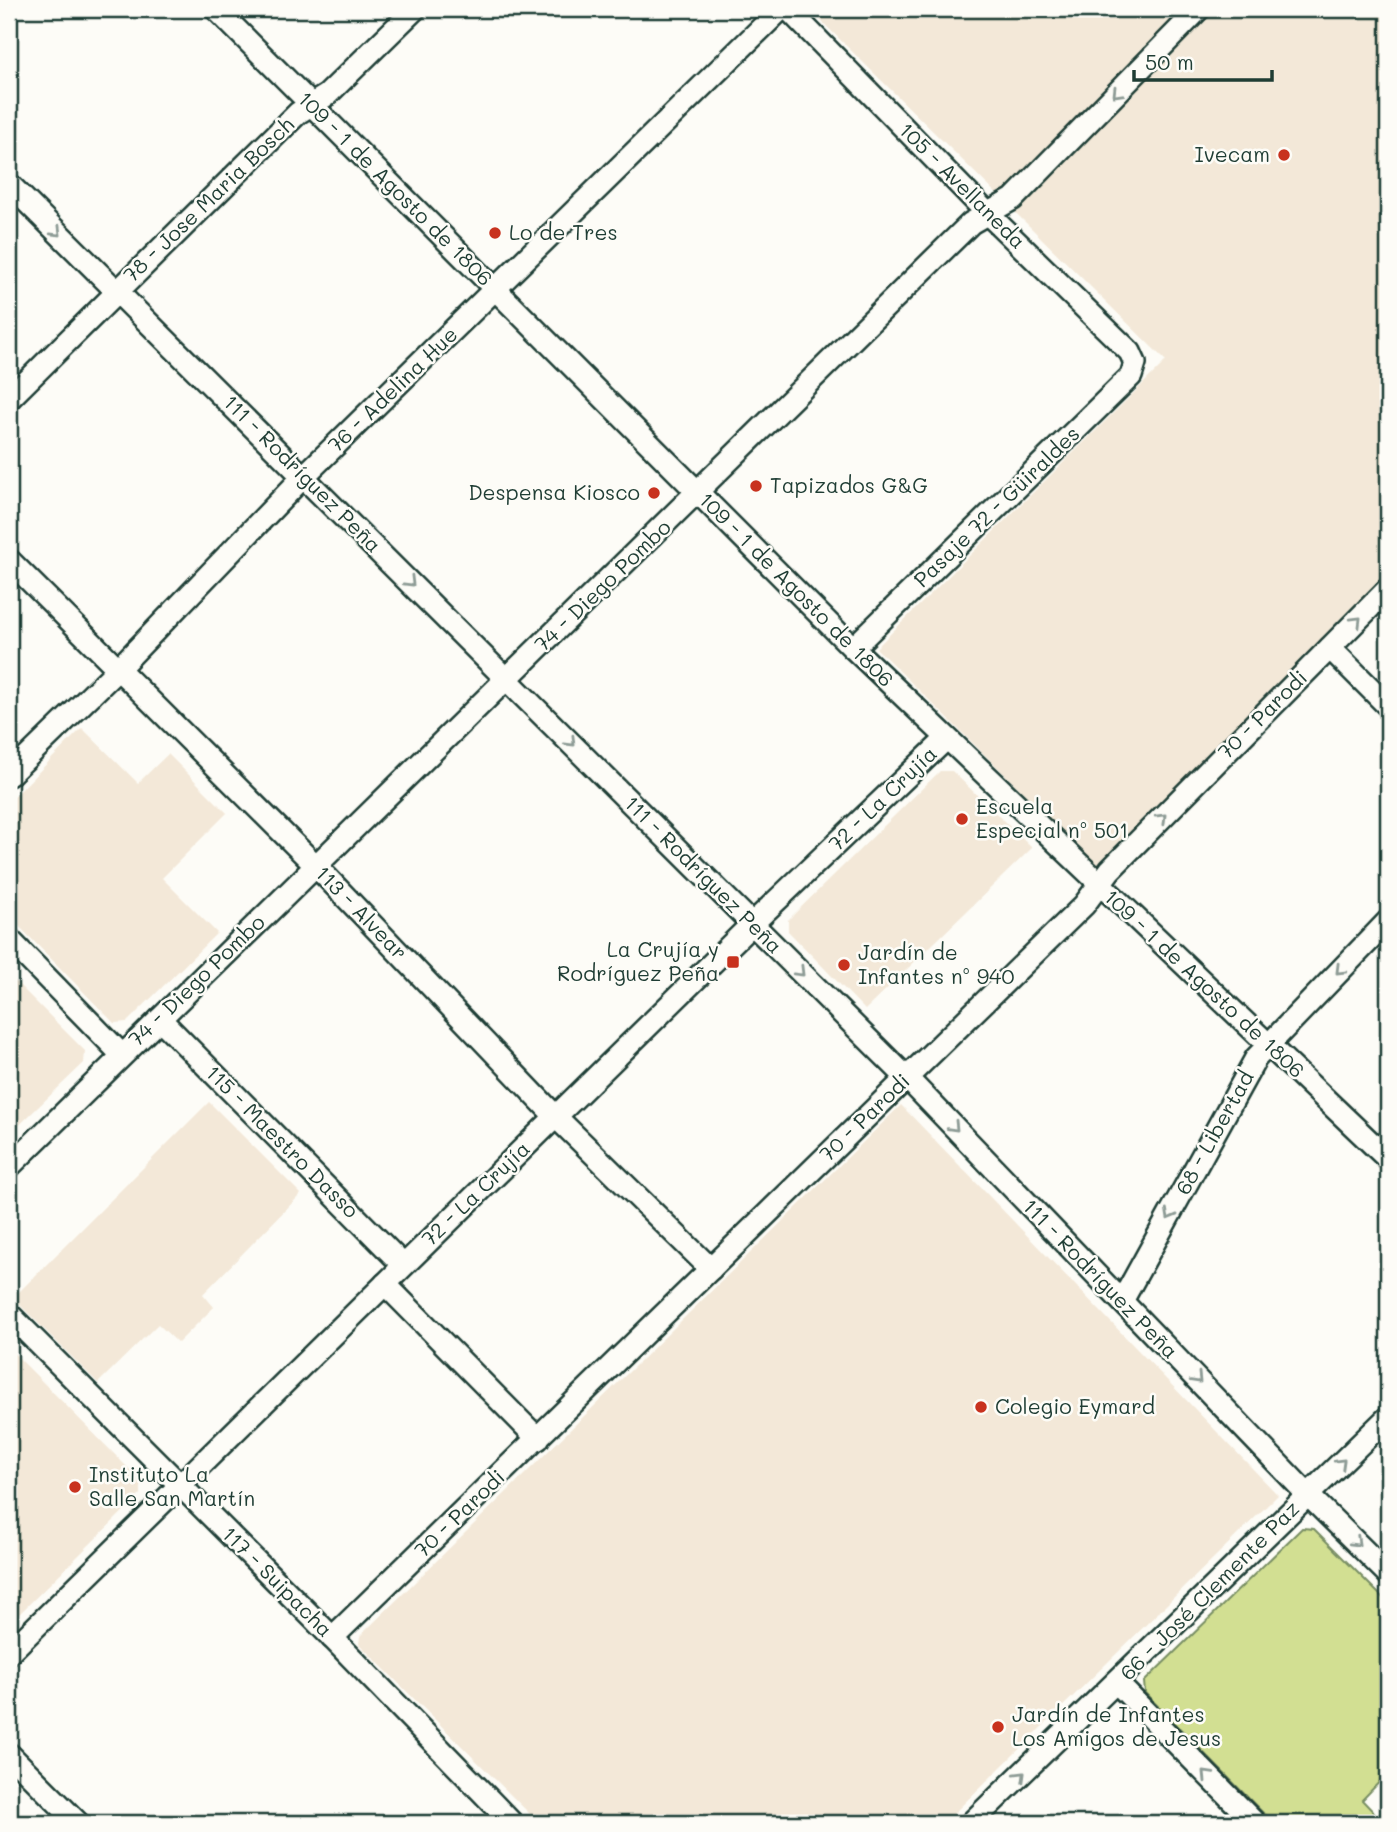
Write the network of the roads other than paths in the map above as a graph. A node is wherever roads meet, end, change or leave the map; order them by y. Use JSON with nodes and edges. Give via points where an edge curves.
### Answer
{"nodes":[{"id":1,"x":216,"y":9,"type":"edge"},
{"id":2,"x":415,"y":9,"type":"edge"},
{"id":3,"x":780,"y":9,"type":"edge"},
{"id":4,"x":788,"y":9,"type":"edge"},
{"id":5,"x":1199,"y":9,"type":"edge"},
{"id":6,"x":312,"y":104,"type":"junction"},
{"id":7,"x":9,"y":184,"type":"edge"},
{"id":8,"x":989,"y":215,"type":"junction"},
{"id":9,"x":116,"y":290,"type":"junction"},
{"id":10,"x":495,"y":290,"type":"junction"},
{"id":11,"x":1135,"y":363,"type":"joint"},
{"id":12,"x":9,"y":398,"type":"edge"},
{"id":13,"x":304,"y":476,"type":"junction"},
{"id":14,"x":698,"y":492,"type":"junction"},
{"id":15,"x":9,"y":560,"type":"edge"},
{"id":16,"x":1388,"y":589,"type":"edge"},
{"id":17,"x":853,"y":648,"type":"junction"},
{"id":18,"x":1330,"y":648,"type":"junction"},
{"id":19,"x":118,"y":669,"type":"junction"},
{"id":20,"x":508,"y":679,"type":"junction"},
{"id":21,"x":1388,"y":706,"type":"edge"},
{"id":22,"x":946,"y":739,"type":"junction"},
{"id":23,"x":9,"y":775,"type":"edge"},
{"id":24,"x":316,"y":866,"type":"junction"},
{"id":25,"x":1099,"y":886,"type":"junction"},
{"id":26,"x":1388,"y":921,"type":"edge"},
{"id":27,"x":752,"y":924,"type":"junction"},
{"id":28,"x":9,"y":939,"type":"edge"},
{"id":29,"x":160,"y":1019,"type":"junction"},
{"id":30,"x":1269,"y":1043,"type":"junction"},
{"id":31,"x":121,"y":1054,"type":"junction"},
{"id":32,"x":907,"y":1078,"type":"junction"},
{"id":33,"x":556,"y":1117,"type":"junction"},
{"id":34,"x":1388,"y":1159,"type":"edge"},
{"id":35,"x":9,"y":1167,"type":"edge"},
{"id":36,"x":403,"y":1265,"type":"junction"},
{"id":37,"x":711,"y":1269,"type":"junction"},
{"id":38,"x":385,"y":1284,"type":"junction"},
{"id":39,"x":1122,"y":1301,"type":"junction"},
{"id":40,"x":9,"y":1314,"type":"edge"},
{"id":41,"x":1388,"y":1417,"type":"edge"},
{"id":42,"x":538,"y":1439,"type":"junction"},
{"id":43,"x":180,"y":1486,"type":"junction"},
{"id":44,"x":1308,"y":1495,"type":"junction"},
{"id":45,"x":1388,"y":1574,"type":"edge"},
{"id":46,"x":332,"y":1638,"type":"junction"},
{"id":47,"x":9,"y":1653,"type":"edge"},
{"id":48,"x":1117,"y":1683,"type":"junction"},
{"id":49,"x":9,"y":1754,"type":"edge"},
{"id":50,"x":78,"y":1823,"type":"edge"},
{"id":51,"x":513,"y":1823,"type":"edge"},
{"id":52,"x":971,"y":1823,"type":"edge"},
{"id":53,"x":1255,"y":1823,"type":"edge"}],
"edges":[{"from":1,"to":6,"type":"street","name":"109 - 1 de Agosto de 1806"},
{"from":2,"to":6,"type":"street","name":"78 - Jose Maria Bosch","via":[[327,95]]},
{"from":3,"to":10,"type":"street","name":"76 - Adelina Hue"},
{"from":4,"to":8,"type":"street","name":"105 - Avellaneda"},
{"from":5,"to":8,"type":"street","name":"74 - Diego Pombo","one_way":true,"via":[[1013,199]]},
{"from":6,"to":9,"type":"street","name":"78 - Jose Maria Bosch"},
{"from":6,"to":10,"type":"street","name":"109 - 1 de Agosto de 1806"},
{"from":7,"to":9,"type":"street","name":"111 - Rodríguez Peña","one_way":true},
{"from":8,"to":11,"type":"street","name":"105 - Avellaneda","via":[[1130,352]]},
{"from":8,"to":14,"type":"street","name":"74 - Diego Pombo","via":[[971,223]]},
{"from":9,"to":12,"type":"street","name":"78 - Jose Maria Bosch"},
{"from":9,"to":13,"type":"street","name":"111 - Rodríguez Peña"},
{"from":10,"to":13,"type":"street","name":"76 - Adelina Hue"},
{"from":10,"to":14,"type":"street","name":"109 - 1 de Agosto de 1806"},
{"from":11,"to":17,"type":"street","name":"Pasaje 72 - Güiraldes","via":[[1131,376]]},
{"from":13,"to":19,"type":"street","name":"76 - Adelina Hue"},
{"from":13,"to":20,"type":"street","name":"111 - Rodríguez Peña","one_way":true},
{"from":14,"to":17,"type":"street","name":"109 - 1 de Agosto de 1806"},
{"from":14,"to":20,"type":"street","name":"74 - Diego Pombo"},
{"from":15,"to":19,"type":"street","name":"113 - Alvear"},
{"from":18,"to":16,"type":"street","name":"70 - Parodi","one_way":true},
{"from":17,"to":22,"type":"street","name":"109 - 1 de Agosto de 1806"},
{"from":18,"to":21,"type":"street"},
{"from":25,"to":18,"type":"street","name":"70 - Parodi","one_way":true},
{"from":19,"to":23,"type":"street","name":"76 - Adelina Hue"},
{"from":19,"to":24,"type":"street","name":"113 - Alvear"},
{"from":20,"to":24,"type":"street","name":"74 - Diego Pombo"},
{"from":20,"to":27,"type":"street","name":"111 - Rodríguez Peña","one_way":true},
{"from":22,"to":25,"type":"street","name":"109 - 1 de Agosto de 1806"},
{"from":22,"to":27,"type":"street","name":"72 - La Crujía"},
{"from":24,"to":29,"type":"street","name":"74 - Diego Pombo"},
{"from":24,"to":33,"type":"street","name":"113 - Alvear"},
{"from":25,"to":30,"type":"street","name":"109 - 1 de Agosto de 1806"},
{"from":25,"to":32,"type":"street","name":"70 - Parodi"},
{"from":26,"to":30,"type":"street","name":"68 - Libertad","one_way":true},
{"from":27,"to":32,"type":"street","name":"111 - Rodríguez Peña","one_way":true},
{"from":27,"to":33,"type":"street","name":"72 - La Crujía"},
{"from":28,"to":31,"type":"street"},
{"from":29,"to":31,"type":"street","name":"74 - Diego Pombo"},
{"from":29,"to":36,"type":"street","name":"115 - Maestro Dasso"},
{"from":30,"to":34,"type":"street","name":"109 - 1 de Agosto de 1806"},
{"from":30,"to":39,"type":"street","name":"68 - Libertad","one_way":true,"via":[[1256,1058]]},
{"from":31,"to":35,"type":"street","name":"74 - Diego Pombo"},
{"from":32,"to":37,"type":"street","name":"70 - Parodi"},
{"from":32,"to":39,"type":"street","name":"111 - Rodríguez Peña","one_way":true},
{"from":33,"to":36,"type":"street","name":"72 - La Crujía"},
{"from":33,"to":37,"type":"street","name":"113 - Alvear"},
{"from":36,"to":38,"type":"street","name":"72 - La Crujía"},
{"from":37,"to":42,"type":"street","name":"70 - Parodi"},
{"from":38,"to":42,"type":"street"},
{"from":38,"to":43,"type":"street","name":"72 - La Crujía"},
{"from":39,"to":44,"type":"street","name":"111 - Rodríguez Peña","one_way":true},
{"from":40,"to":43,"type":"street","name":"117 - Suipacha"},
{"from":44,"to":41,"type":"street","name":"66 - José Clemente Paz","one_way":true},
{"from":42,"to":46,"type":"street","name":"70 - Parodi"},
{"from":43,"to":46,"type":"street","name":"117 - Suipacha"},
{"from":43,"to":47,"type":"street","name":"72 - La Crujía"},
{"from":44,"to":45,"type":"street","name":"111 - Rodríguez Peña","one_way":true},
{"from":44,"to":48,"type":"street","name":"66 - José Clemente Paz"},
{"from":46,"to":51,"type":"street","name":"117 - Suipacha"},
{"from":52,"to":48,"type":"street","name":"66 - José Clemente Paz","one_way":true},
{"from":53,"to":48,"type":"street","one_way":true},
{"from":49,"to":50,"type":"street"}]}
